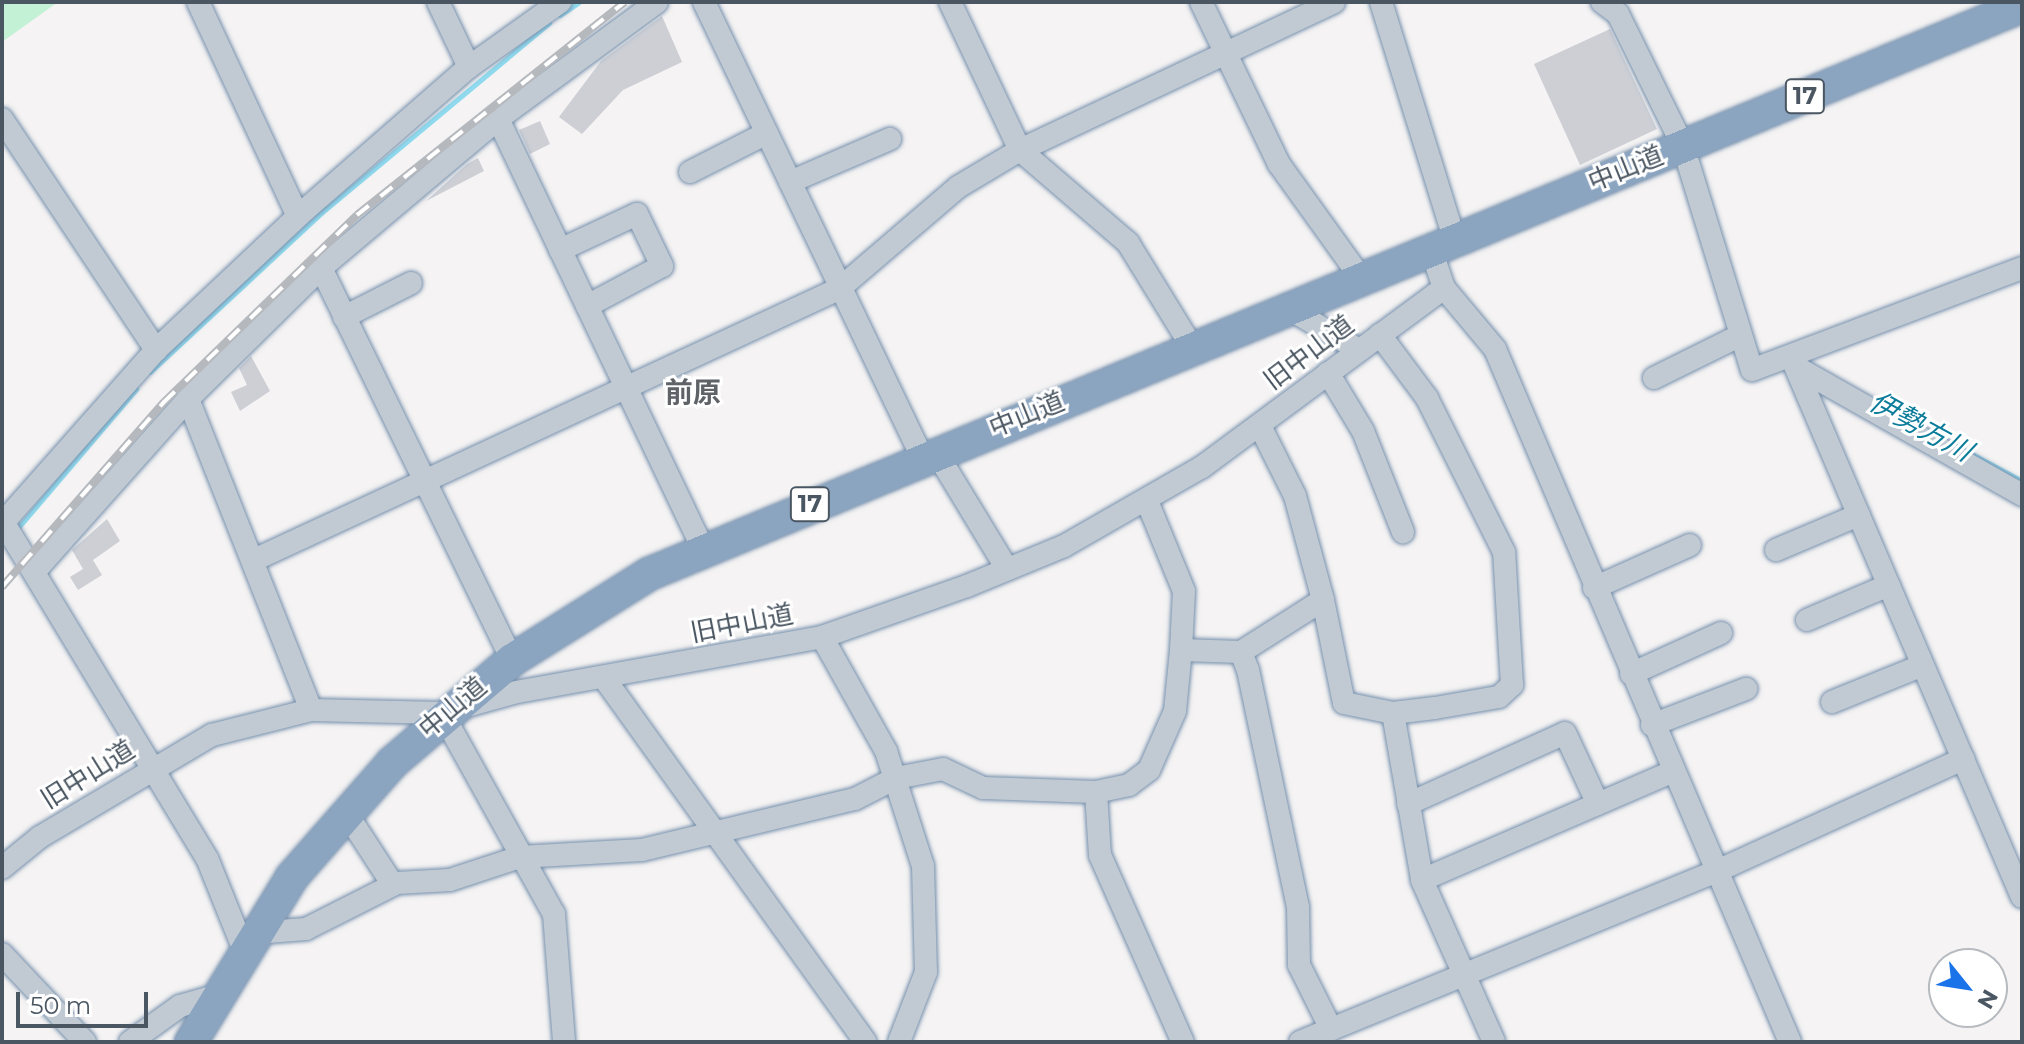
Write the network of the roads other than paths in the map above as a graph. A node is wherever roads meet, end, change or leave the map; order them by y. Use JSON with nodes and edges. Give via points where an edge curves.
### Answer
{"nodes":[{"id":1,"x":198,"y":2,"type":"edge"},
{"id":2,"x":438,"y":2,"type":"edge"},
{"id":3,"x":560,"y":2,"type":"edge"},
{"id":4,"x":657,"y":2,"type":"edge"},
{"id":5,"x":704,"y":2,"type":"edge"},
{"id":6,"x":950,"y":2,"type":"edge"},
{"id":7,"x":1201,"y":2,"type":"edge"},
{"id":8,"x":1334,"y":2,"type":"edge"},
{"id":9,"x":1381,"y":2,"type":"edge"},
{"id":10,"x":1602,"y":2,"type":"edge"},
{"id":11,"x":2022,"y":6,"type":"edge"},
{"id":12,"x":1227,"y":55,"type":"junction"},
{"id":13,"x":469,"y":67,"type":"junction"},
{"id":14,"x":2,"y":119,"type":"edge"},
{"id":15,"x":498,"y":119,"type":"junction"},
{"id":16,"x":767,"y":133,"type":"junction"},
{"id":17,"x":890,"y":139,"type":"dead end"},
{"id":18,"x":1683,"y":146,"type":"junction"},
{"id":19,"x":1020,"y":150,"type":"junction"},
{"id":20,"x":690,"y":172,"type":"dead end"},
{"id":21,"x":790,"y":182,"type":"junction"},
{"id":22,"x":298,"y":216,"type":"junction"},
{"id":23,"x":1443,"y":244,"type":"junction"},
{"id":24,"x":560,"y":250,"type":"junction"},
{"id":25,"x":321,"y":268,"type":"junction"},
{"id":26,"x":2022,"y":268,"type":"edge"},
{"id":27,"x":1361,"y":278,"type":"junction"},
{"id":28,"x":411,"y":283,"type":"dead end"},
{"id":29,"x":1444,"y":288,"type":"junction"},
{"id":30,"x":839,"y":289,"type":"junction"},
{"id":31,"x":587,"y":306,"type":"junction"},
{"id":32,"x":1288,"y":308,"type":"junction"},
{"id":33,"x":344,"y":317,"type":"junction"},
{"id":34,"x":1380,"y":335,"type":"junction"},
{"id":35,"x":1739,"y":336,"type":"junction"},
{"id":36,"x":1192,"y":347,"type":"junction"},
{"id":37,"x":156,"y":350,"type":"junction"},
{"id":38,"x":1359,"y":350,"type":"junction"},
{"id":39,"x":1794,"y":363,"type":"junction"},
{"id":40,"x":1328,"y":373,"type":"junction"},
{"id":41,"x":1654,"y":378,"type":"dead end"},
{"id":42,"x":624,"y":386,"type":"junction"},
{"id":43,"x":188,"y":399,"type":"junction"},
{"id":44,"x":1260,"y":426,"type":"junction"},
{"id":45,"x":929,"y":455,"type":"junction"},
{"id":46,"x":423,"y":481,"type":"junction"},
{"id":47,"x":2022,"y":495,"type":"edge"},
{"id":48,"x":1147,"y":501,"type":"junction"},
{"id":49,"x":1859,"y":515,"type":"junction"},
{"id":50,"x":2,"y":522,"type":"edge"},
{"id":51,"x":1403,"y":532,"type":"dead end"},
{"id":52,"x":1690,"y":545,"type":"dead end"},
{"id":53,"x":703,"y":548,"type":"junction"},
{"id":54,"x":1776,"y":550,"type":"dead end"},
{"id":55,"x":254,"y":560,"type":"junction"},
{"id":56,"x":1007,"y":569,"type":"junction"},
{"id":57,"x":35,"y":571,"type":"junction"},
{"id":58,"x":1889,"y":585,"type":"junction"},
{"id":59,"x":1594,"y":588,"type":"junction"},
{"id":60,"x":1323,"y":600,"type":"junction"},
{"id":61,"x":1807,"y":620,"type":"dead end"},
{"id":62,"x":1721,"y":633,"type":"dead end"},
{"id":63,"x":822,"y":637,"type":"junction"},
{"id":64,"x":1181,"y":650,"type":"junction"},
{"id":65,"x":1241,"y":652,"type":"junction"},
{"id":66,"x":512,"y":660,"type":"junction"},
{"id":67,"x":1923,"y":665,"type":"junction"},
{"id":68,"x":1631,"y":674,"type":"junction"},
{"id":69,"x":604,"y":678,"type":"junction"},
{"id":70,"x":1746,"y":689,"type":"dead end"},
{"id":71,"x":1832,"y":702,"type":"dead end"},
{"id":72,"x":311,"y":710,"type":"junction"},
{"id":73,"x":442,"y":713,"type":"junction"},
{"id":74,"x":1393,"y":713,"type":"junction"},
{"id":75,"x":1652,"y":725,"type":"junction"},
{"id":76,"x":1963,"y":759,"type":"junction"},
{"id":77,"x":154,"y":766,"type":"junction"},
{"id":78,"x":1672,"y":772,"type":"junction"},
{"id":79,"x":896,"y":778,"type":"junction"},
{"id":80,"x":1096,"y":792,"type":"junction"},
{"id":81,"x":1408,"y":804,"type":"junction"},
{"id":82,"x":1598,"y":804,"type":"junction"},
{"id":83,"x":345,"y":811,"type":"junction"},
{"id":84,"x":713,"y":832,"type":"junction"},
{"id":85,"x":520,"y":857,"type":"junction"},
{"id":86,"x":2,"y":868,"type":"edge"},
{"id":87,"x":1715,"y":872,"type":"junction"},
{"id":88,"x":1422,"y":880,"type":"junction"},
{"id":89,"x":393,"y":885,"type":"junction"},
{"id":90,"x":2022,"y":897,"type":"edge"},
{"id":91,"x":249,"y":941,"type":"junction"},
{"id":92,"x":2,"y":954,"type":"edge"},
{"id":93,"x":1465,"y":974,"type":"junction"},
{"id":94,"x":216,"y":996,"type":"junction"},
{"id":95,"x":1331,"y":1029,"type":"junction"},
{"id":96,"x":562,"y":1039,"type":"edge"},
{"id":97,"x":85,"y":1042,"type":"edge"},
{"id":98,"x":130,"y":1042,"type":"edge"},
{"id":99,"x":191,"y":1042,"type":"edge"},
{"id":100,"x":866,"y":1042,"type":"edge"},
{"id":101,"x":899,"y":1042,"type":"edge"},
{"id":102,"x":1183,"y":1042,"type":"edge"},
{"id":103,"x":1300,"y":1042,"type":"edge"},
{"id":104,"x":1494,"y":1042,"type":"edge"},
{"id":105,"x":1790,"y":1042,"type":"edge"}],
"edges":[{"from":1,"to":22,"type":"street"},
{"from":2,"to":13,"type":"street"},
{"from":3,"to":13,"type":"street"},
{"from":4,"to":15,"type":"street"},
{"from":5,"to":16,"type":"street"},
{"from":6,"to":19,"type":"street"},
{"from":7,"to":12,"type":"street"},
{"from":8,"to":12,"type":"street"},
{"from":9,"to":23,"type":"street"},
{"from":10,"to":18,"type":"street","via":[[1618,14]]},
{"from":11,"to":18,"type":"highway","name":"中山道","number":"17"},
{"from":12,"to":19,"type":"street"},
{"from":12,"to":27,"type":"street","via":[[1279,164]]},
{"from":13,"to":22,"type":"street"},
{"from":14,"to":37,"type":"street"},
{"from":15,"to":24,"type":"street"},
{"from":15,"to":25,"type":"street"},
{"from":16,"to":20,"type":"street"},
{"from":16,"to":21,"type":"street"},
{"from":17,"to":21,"type":"street"},
{"from":18,"to":23,"type":"highway","name":"中山道","number":"17"},
{"from":18,"to":35,"type":"street"},
{"from":19,"to":30,"type":"street","via":[[958,187]]},
{"from":19,"to":36,"type":"street","via":[[1128,243]]},
{"from":21,"to":30,"type":"street"},
{"from":22,"to":37,"type":"street"},
{"from":23,"to":27,"type":"highway","name":"中山道","number":"17"},
{"from":23,"to":29,"type":"street"},
{"from":24,"to":31,"type":"street"},
{"from":24,"to":31,"type":"street","via":[[637,214],[662,266]]},
{"from":25,"to":33,"type":"street"},
{"from":25,"to":43,"type":"street"},
{"from":26,"to":39,"type":"street"},
{"from":27,"to":32,"type":"highway","name":"中山道","number":"17"},
{"from":28,"to":33,"type":"street"},
{"from":29,"to":34,"type":"street","name":"旧中山道"},
{"from":29,"to":59,"type":"street","via":[[1495,349]]},
{"from":30,"to":42,"type":"street"},
{"from":30,"to":45,"type":"street"},
{"from":31,"to":42,"type":"street"},
{"from":32,"to":36,"type":"highway","name":"中山道","number":"17"},
{"from":32,"to":38,"type":"street"},
{"from":33,"to":46,"type":"street"},
{"from":34,"to":38,"type":"street","name":"旧中山道"},
{"from":34,"to":74,"type":"street","via":[[1427,398],[1504,552],[1512,685],[1499,697]]},
{"from":35,"to":39,"type":"street","via":[[1752,370]]},
{"from":35,"to":41,"type":"street"},
{"from":36,"to":45,"type":"highway","name":"中山道","number":"17"},
{"from":37,"to":50,"type":"street"},
{"from":38,"to":40,"type":"street","name":"旧中山道"},
{"from":39,"to":47,"type":"street"},
{"from":39,"to":49,"type":"street"},
{"from":40,"to":44,"type":"street","name":"旧中山道"},
{"from":40,"to":51,"type":"street","via":[[1363,431]]},
{"from":42,"to":46,"type":"street"},
{"from":42,"to":53,"type":"street"},
{"from":43,"to":55,"type":"street"},
{"from":43,"to":57,"type":"street"},
{"from":44,"to":48,"type":"street","name":"旧中山道"},
{"from":44,"to":60,"type":"street","via":[[1295,496]]},
{"from":45,"to":53,"type":"highway","name":"中山道","number":"17"},
{"from":45,"to":56,"type":"street"},
{"from":46,"to":55,"type":"street"},
{"from":46,"to":66,"type":"street"},
{"from":48,"to":56,"type":"street","name":"旧中山道"},
{"from":48,"to":64,"type":"street","via":[[1184,591]]},
{"from":49,"to":54,"type":"street"},
{"from":49,"to":58,"type":"street"},
{"from":50,"to":57,"type":"street"},
{"from":52,"to":59,"type":"street"},
{"from":53,"to":66,"type":"highway","name":"中山道","number":"17"},
{"from":55,"to":72,"type":"street"},
{"from":56,"to":63,"type":"street","name":"旧中山道"},
{"from":57,"to":77,"type":"street"},
{"from":58,"to":61,"type":"street"},
{"from":58,"to":67,"type":"street"},
{"from":59,"to":68,"type":"street"},
{"from":60,"to":65,"type":"street"},
{"from":60,"to":74,"type":"street","via":[[1344,703]]},
{"from":62,"to":68,"type":"street"},
{"from":63,"to":69,"type":"street","name":"旧中山道"},
{"from":63,"to":79,"type":"street"},
{"from":64,"to":65,"type":"street"},
{"from":64,"to":80,"type":"street","via":[[1175,711],[1149,770],[1129,785]]},
{"from":65,"to":95,"type":"street","via":[[1298,907],[1299,965]]},
{"from":66,"to":73,"type":"highway","name":"中山道","number":"17"},
{"from":67,"to":71,"type":"street"},
{"from":67,"to":76,"type":"street"},
{"from":68,"to":75,"type":"street"},
{"from":69,"to":73,"type":"street","name":"旧中山道"},
{"from":69,"to":84,"type":"street"},
{"from":70,"to":75,"type":"street"},
{"from":72,"to":73,"type":"street","name":"旧中山道"},
{"from":72,"to":77,"type":"street","name":"旧中山道","via":[[212,735]]},
{"from":73,"to":83,"type":"highway","name":"中山道","number":"17"},
{"from":73,"to":85,"type":"street"},
{"from":74,"to":81,"type":"street"},
{"from":75,"to":78,"type":"street"},
{"from":76,"to":87,"type":"street"},
{"from":76,"to":90,"type":"street"},
{"from":77,"to":86,"type":"street","name":"旧中山道"},
{"from":77,"to":91,"type":"street"},
{"from":78,"to":82,"type":"street"},
{"from":78,"to":87,"type":"street"},
{"from":79,"to":80,"type":"street","via":[[943,769],[983,788]]},
{"from":79,"to":84,"type":"street","via":[[855,799]]},
{"from":79,"to":101,"type":"street","via":[[923,866],[926,972]]},
{"from":80,"to":102,"type":"street","via":[[1100,855]]},
{"from":81,"to":82,"type":"street","via":[[1565,733]]},
{"from":81,"to":88,"type":"street"},
{"from":82,"to":88,"type":"street"},
{"from":83,"to":89,"type":"street"},
{"from":83,"to":91,"type":"highway","name":"中山道","number":"17"},
{"from":84,"to":85,"type":"street","via":[[642,850]]},
{"from":84,"to":100,"type":"street"},
{"from":85,"to":89,"type":"street","via":[[450,880]]},
{"from":85,"to":96,"type":"street","via":[[554,914]]},
{"from":87,"to":93,"type":"street"},
{"from":87,"to":105,"type":"street"},
{"from":88,"to":93,"type":"street"},
{"from":89,"to":91,"type":"street","via":[[306,929]]},
{"from":91,"to":94,"type":"highway","name":"中山道","number":"17"},
{"from":92,"to":97,"type":"street"},
{"from":93,"to":95,"type":"street"},
{"from":93,"to":104,"type":"street"},
{"from":94,"to":98,"type":"street","via":[[180,1006]]},
{"from":94,"to":99,"type":"highway","name":"中山道","number":"17"},
{"from":95,"to":103,"type":"street"}]}
